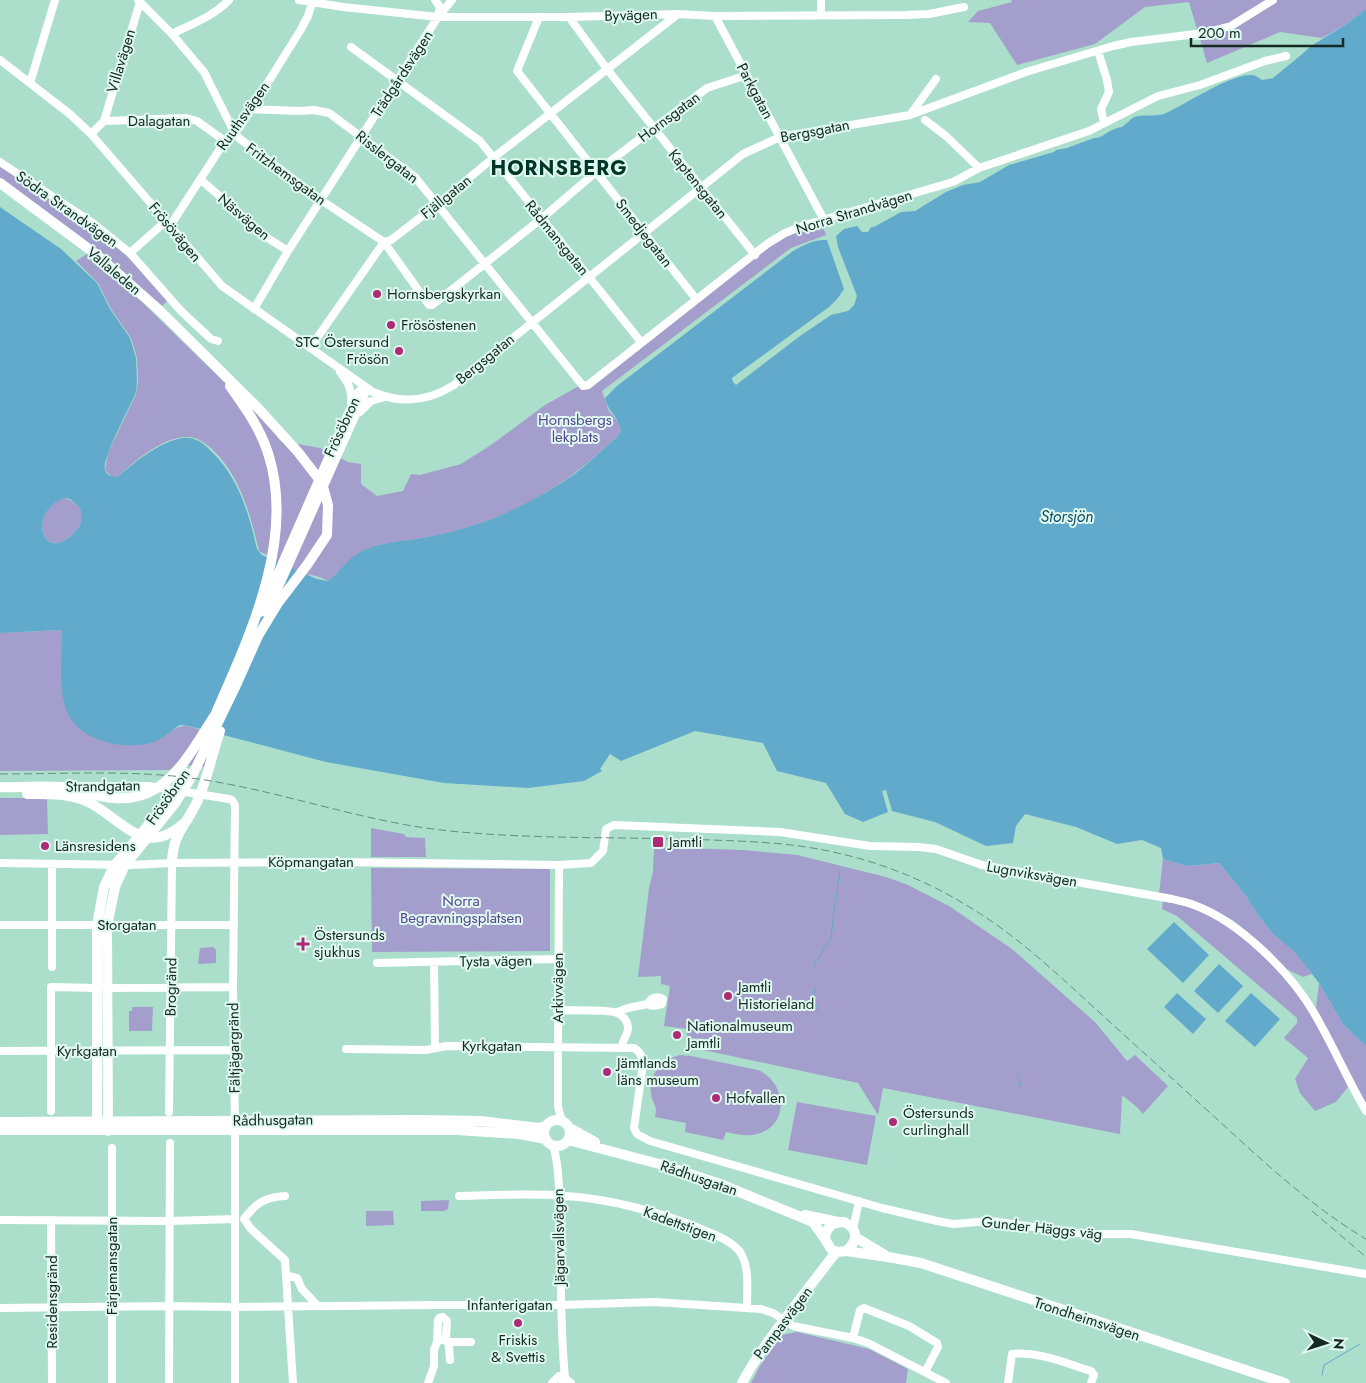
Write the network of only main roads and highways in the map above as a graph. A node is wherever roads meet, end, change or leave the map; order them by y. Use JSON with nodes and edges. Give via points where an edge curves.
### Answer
{"nodes":[{"id":1,"x":0,"y":183,"type":"edge"},
{"id":2,"x":218,"y":369,"type":"junction"},
{"id":3,"x":328,"y":505,"type":"joint"},
{"id":4,"x":276,"y":518,"type":"joint"},
{"id":5,"x":254,"y":636,"type":"junction"},
{"id":6,"x":237,"y":683,"type":"junction"},
{"id":7,"x":214,"y":715,"type":"junction"},
{"id":8,"x":0,"y":787,"type":"edge"},
{"id":9,"x":0,"y":794,"type":"edge"},
{"id":10,"x":188,"y":819,"type":"junction"},
{"id":11,"x":154,"y":838,"type":"junction"},
{"id":12,"x":102,"y":925,"type":"junction"},
{"id":13,"x":102,"y":1051,"type":"junction"},
{"id":14,"x":562,"y":1120,"type":"junction"},
{"id":15,"x":0,"y":1122,"type":"edge"},
{"id":16,"x":97,"y":1125,"type":"junction"},
{"id":17,"x":235,"y":1125,"type":"junction"},
{"id":18,"x":108,"y":1126,"type":"junction"},
{"id":19,"x":546,"y":1126,"type":"junction"},
{"id":20,"x":0,"y":1130,"type":"edge"},
{"id":21,"x":557,"y":1145,"type":"junction"},
{"id":22,"x":614,"y":1151,"type":"junction"},
{"id":23,"x":782,"y":1209,"type":"junction"},
{"id":24,"x":841,"y":1222,"type":"junction"},
{"id":25,"x":854,"y":1233,"type":"junction"},
{"id":26,"x":826,"y":1241,"type":"junction"},
{"id":27,"x":841,"y":1251,"type":"junction"},
{"id":28,"x":888,"y":1257,"type":"junction"},
{"id":29,"x":826,"y":1263,"type":"junction"},
{"id":30,"x":742,"y":1383,"type":"edge"},
{"id":31,"x":1285,"y":1383,"type":"edge"}],
"edges":[{"from":1,"to":2,"type":"main road","name":"Vallaleden","via":[[97,255],[158,309]]},
{"from":2,"to":3,"type":"main road","name":"Vallaleden","via":[[308,463],[322,484]]},
{"from":2,"to":4,"type":"main road","name":"Vallaleden","via":[[252,418],[267,451],[275,489]]},
{"from":3,"to":5,"type":"main road","name":"Frösöbron","via":[[326,535],[313,558]]},
{"from":4,"to":5,"type":"main road","name":"Frösöbron","via":[[273,550]]},
{"from":5,"to":6,"type":"main road","name":"Frösöbron"},
{"from":5,"to":7,"type":"main road","name":"Frösöbron"},
{"from":6,"to":10,"type":"main road","name":"Frösöbron"},
{"from":6,"to":12,"type":"main road","name":"Frösöbron","via":[[192,776],[171,810],[126,865]]},
{"from":7,"to":8,"type":"main road","name":"Strandgatan","via":[[192,751],[168,780],[146,795],[119,799],[59,787]]},
{"from":7,"to":12,"type":"main road","name":"Frösöbron","via":[[197,754],[175,790],[114,866],[104,887]]},
{"from":9,"to":11,"type":"main road","name":"Strandgatan","via":[[67,795],[108,813],[143,837]]},
{"from":10,"to":11,"type":"main road","via":[[176,831]]},
{"from":10,"to":11,"type":"main road","name":"Frösöbron","via":[[177,836],[172,863],[165,845]]},
{"from":12,"to":13,"type":"main road"},
{"from":13,"to":16,"type":"main road"},
{"from":13,"to":18,"type":"main road"},
{"from":14,"to":19,"type":"main road"},
{"from":14,"to":21,"type":"main road","via":[[570,1134]]},
{"from":14,"to":22,"type":"main road","name":"Rådhusgatan"},
{"from":15,"to":16,"type":"main road","name":"Rådhusgatan"},
{"from":16,"to":18,"type":"main road","name":"Rådhusgatan"},
{"from":16,"to":20,"type":"main road","name":"Rådhusgatan"},
{"from":17,"to":18,"type":"main road","name":"Rådhusgatan"},
{"from":17,"to":19,"type":"main road","name":"Rådhusgatan","via":[[419,1120]]},
{"from":17,"to":21,"type":"main road","name":"Rådhusgatan","via":[[456,1130],[519,1134]]},
{"from":19,"to":21,"type":"main road","via":[[544,1135]]},
{"from":21,"to":22,"type":"main road","name":"Rådhusgatan"},
{"from":22,"to":23,"type":"main road","name":"Rådhusgatan","via":[[720,1184]]},
{"from":23,"to":24,"type":"main road","name":"Rådhusgatan"},
{"from":23,"to":26,"type":"main road","name":"Rådhusgatan","via":[[813,1222]]},
{"from":24,"to":25,"type":"main road","via":[[849,1225]]},
{"from":24,"to":26,"type":"main road","via":[[828,1228]]},
{"from":25,"to":27,"type":"main road","via":[[852,1246]]},
{"from":25,"to":28,"type":"main road","name":"Trondheimsvägen"},
{"from":26,"to":27,"type":"main road","via":[[831,1249]]},
{"from":26,"to":29,"type":"main road"},
{"from":27,"to":28,"type":"main road","name":"Trondheimsvägen"},
{"from":27,"to":29,"type":"main road","name":"Pampasvägen"},
{"from":28,"to":31,"type":"main road","name":"Trondheimsvägen","via":[[953,1273]]},
{"from":29,"to":30,"type":"main road","name":"Pampasvägen","via":[[782,1320]]}]}
